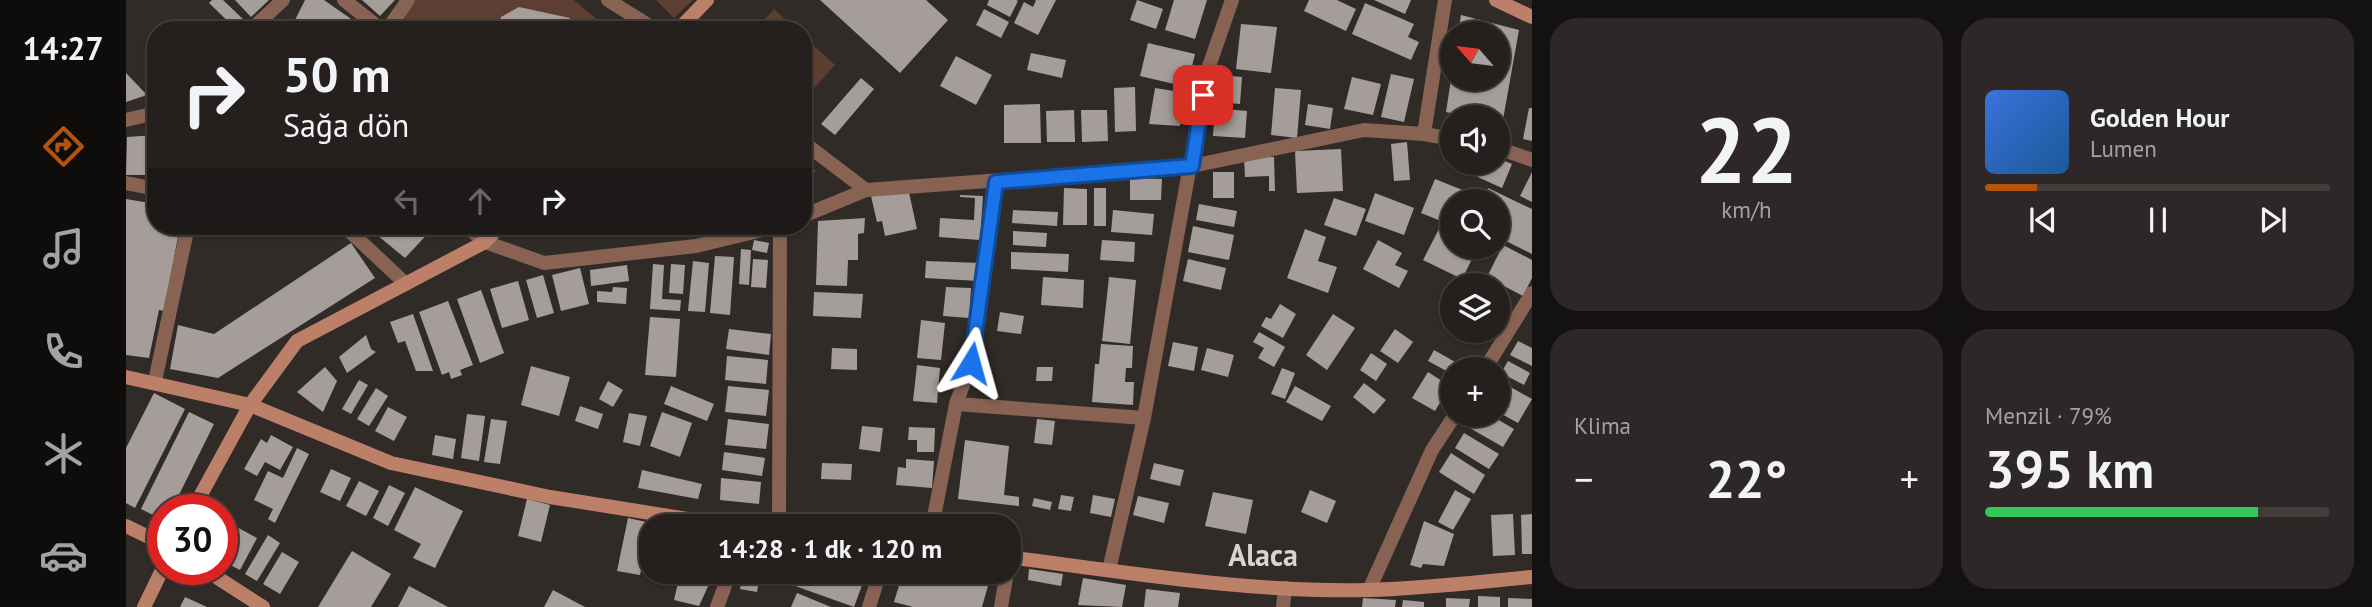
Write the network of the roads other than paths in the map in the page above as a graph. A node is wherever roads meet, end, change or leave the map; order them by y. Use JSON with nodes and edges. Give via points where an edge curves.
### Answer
{"nodes":[{"id":1,"x":283,"y":0,"type":"edge"},
{"id":2,"x":344,"y":0,"type":"edge"},
{"id":3,"x":408,"y":0,"type":"edge"},
{"id":4,"x":608,"y":0,"type":"edge"},
{"id":5,"x":707,"y":0,"type":"edge"},
{"id":6,"x":1232,"y":0,"type":"edge"},
{"id":7,"x":1445,"y":0,"type":"edge"},
{"id":8,"x":1496,"y":0,"type":"edge"},
{"id":9,"x":1532,"y":17,"type":"edge"},
{"id":10,"x":264,"y":21,"type":"edge"},
{"id":11,"x":372,"y":21,"type":"edge"},
{"id":12,"x":391,"y":21,"type":"edge"},
{"id":13,"x":642,"y":21,"type":"edge"},
{"id":14,"x":687,"y":21,"type":"edge"},
{"id":15,"x":147,"y":115,"type":"edge"},
{"id":16,"x":126,"y":120,"type":"edge"},
{"id":17,"x":1424,"y":134,"type":"junction"},
{"id":18,"x":1440,"y":137,"type":"edge"},
{"id":19,"x":812,"y":149,"type":"edge"},
{"id":20,"x":1510,"y":152,"type":"edge"},
{"id":21,"x":1532,"y":160,"type":"edge"},
{"id":22,"x":1192,"y":166,"type":"junction"},
{"id":23,"x":996,"y":182,"type":"junction"},
{"id":24,"x":126,"y":183,"type":"edge"},
{"id":25,"x":147,"y":187,"type":"edge"},
{"id":26,"x":866,"y":190,"type":"junction"},
{"id":27,"x":812,"y":212,"type":"edge"},
{"id":28,"x":186,"y":235,"type":"edge"},
{"id":29,"x":354,"y":235,"type":"edge"},
{"id":30,"x":477,"y":235,"type":"edge"},
{"id":31,"x":492,"y":235,"type":"edge"},
{"id":32,"x":742,"y":235,"type":"edge"},
{"id":33,"x":780,"y":235,"type":"edge"},
{"id":34,"x":485,"y":242,"type":"junction"},
{"id":35,"x":406,"y":284,"type":"junction"},
{"id":36,"x":1532,"y":293,"type":"edge"},
{"id":37,"x":1492,"y":357,"type":"edge"},
{"id":38,"x":126,"y":377,"type":"edge"},
{"id":39,"x":155,"y":381,"type":"junction"},
{"id":40,"x":956,"y":404,"type":"junction"},
{"id":41,"x":250,"y":405,"type":"junction"},
{"id":42,"x":1144,"y":418,"type":"junction"},
{"id":43,"x":1447,"y":427,"type":"edge"},
{"id":44,"x":201,"y":494,"type":"edge"},
{"id":45,"x":657,"y":514,"type":"edge"},
{"id":46,"x":779,"y":514,"type":"edge"},
{"id":47,"x":935,"y":514,"type":"edge"},
{"id":48,"x":126,"y":526,"type":"edge"},
{"id":49,"x":147,"y":536,"type":"edge"},
{"id":50,"x":1021,"y":561,"type":"edge"},
{"id":51,"x":1109,"y":570,"type":"junction"},
{"id":52,"x":1532,"y":577,"type":"edge"},
{"id":53,"x":726,"y":584,"type":"edge"},
{"id":54,"x":876,"y":584,"type":"edge"},
{"id":55,"x":1005,"y":584,"type":"edge"},
{"id":56,"x":155,"y":585,"type":"edge"},
{"id":57,"x":229,"y":585,"type":"edge"},
{"id":58,"x":1285,"y":588,"type":"junction"},
{"id":59,"x":1369,"y":590,"type":"junction"},
{"id":60,"x":144,"y":607,"type":"edge"},
{"id":61,"x":263,"y":607,"type":"edge"},
{"id":62,"x":717,"y":607,"type":"edge"},
{"id":63,"x":869,"y":607,"type":"edge"},
{"id":64,"x":1001,"y":607,"type":"edge"},
{"id":65,"x":1283,"y":607,"type":"edge"}],
"edges":[{"from":1,"to":10,"type":"street"},
{"from":2,"to":11,"type":"street"},
{"from":3,"to":12,"type":"street"},
{"from":4,"to":13,"type":"street"},
{"from":5,"to":14,"type":"street"},
{"from":6,"to":22,"type":"street","via":[[1207,72]]},
{"from":7,"to":17,"type":"street"},
{"from":8,"to":9,"type":"street"},
{"from":15,"to":16,"type":"street"},
{"from":17,"to":18,"type":"street"},
{"from":17,"to":22,"type":"street","via":[[1364,130]]},
{"from":19,"to":26,"type":"street"},
{"from":20,"to":21,"type":"street"},
{"from":22,"to":23,"type":"street"},
{"from":22,"to":42,"type":"street"},
{"from":23,"to":26,"type":"street"},
{"from":23,"to":40,"type":"street","via":[[971,363]]},
{"from":24,"to":25,"type":"street"},
{"from":26,"to":27,"type":"street"},
{"from":28,"to":39,"type":"street"},
{"from":29,"to":35,"type":"street"},
{"from":30,"to":34,"type":"street"},
{"from":31,"to":34,"type":"street"},
{"from":32,"to":34,"type":"street","via":[[696,246],[544,263]]},
{"from":33,"to":46,"type":"street"},
{"from":34,"to":35,"type":"street"},
{"from":35,"to":41,"type":"street","via":[[297,341]]},
{"from":36,"to":37,"type":"street"},
{"from":38,"to":39,"type":"street"},
{"from":39,"to":41,"type":"street"},
{"from":40,"to":42,"type":"street"},
{"from":40,"to":47,"type":"street"},
{"from":41,"to":44,"type":"street"},
{"from":41,"to":45,"type":"street","via":[[391,463]]},
{"from":42,"to":51,"type":"street"},
{"from":43,"to":59,"type":"street","via":[[1432,450]]},
{"from":48,"to":49,"type":"street"},
{"from":50,"to":51,"type":"street"},
{"from":51,"to":58,"type":"street"},
{"from":52,"to":59,"type":"street"},
{"from":53,"to":62,"type":"street"},
{"from":54,"to":63,"type":"street"},
{"from":55,"to":64,"type":"street"},
{"from":56,"to":60,"type":"street"},
{"from":57,"to":61,"type":"street"},
{"from":58,"to":59,"type":"street"},
{"from":58,"to":65,"type":"street"}]}
